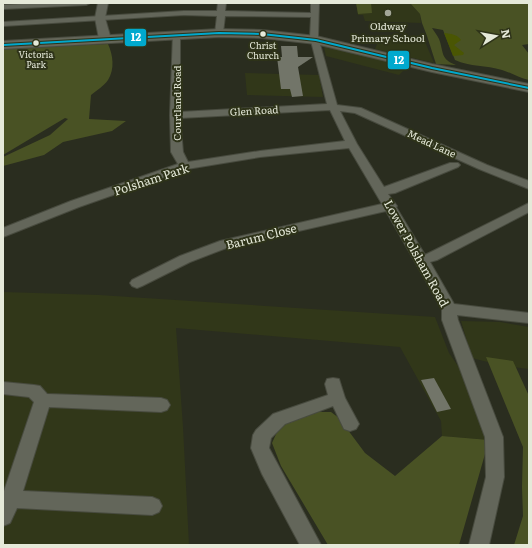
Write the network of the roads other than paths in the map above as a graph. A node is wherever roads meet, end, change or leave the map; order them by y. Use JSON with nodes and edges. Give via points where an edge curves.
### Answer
{"nodes":[{"id":1,"x":86,"y":3,"type":"edge"},
{"id":2,"x":103,"y":3,"type":"edge"},
{"id":3,"x":222,"y":3,"type":"edge"},
{"id":4,"x":315,"y":3,"type":"edge"},
{"id":5,"x":55,"y":5,"type":"junction"},
{"id":6,"x":3,"y":7,"type":"edge"},
{"id":7,"x":221,"y":14,"type":"junction"},
{"id":8,"x":315,"y":15,"type":"junction"},
{"id":9,"x":100,"y":18,"type":"junction"},
{"id":10,"x":50,"y":21,"type":"junction"},
{"id":11,"x":3,"y":24,"type":"edge"},
{"id":12,"x":219,"y":33,"type":"junction"},
{"id":13,"x":176,"y":37,"type":"junction"},
{"id":14,"x":105,"y":39,"type":"junction"},
{"id":15,"x":316,"y":40,"type":"junction"},
{"id":16,"x":3,"y":45,"type":"edge"},
{"id":17,"x":529,"y":88,"type":"edge"},
{"id":18,"x":333,"y":107,"type":"junction"},
{"id":19,"x":175,"y":115,"type":"junction"},
{"id":20,"x":352,"y":144,"type":"junction"},
{"id":21,"x":454,"y":165,"type":"dead end"},
{"id":22,"x":184,"y":166,"type":"junction"},
{"id":23,"x":529,"y":185,"type":"edge"},
{"id":24,"x":382,"y":191,"type":"junction"},
{"id":25,"x":391,"y":206,"type":"junction"},
{"id":26,"x":529,"y":207,"type":"edge"},
{"id":27,"x":3,"y":233,"type":"edge"},
{"id":28,"x":422,"y":260,"type":"junction"},
{"id":29,"x":137,"y":283,"type":"dead end"},
{"id":30,"x":449,"y":315,"type":"junction"},
{"id":31,"x":529,"y":318,"type":"edge"},
{"id":32,"x":3,"y":388,"type":"edge"},
{"id":33,"x":42,"y":400,"type":"junction"},
{"id":34,"x":161,"y":406,"type":"dead end"},
{"id":35,"x":350,"y":424,"type":"dead end"},
{"id":36,"x":11,"y":499,"type":"junction"},
{"id":37,"x":152,"y":506,"type":"dead end"},
{"id":38,"x":3,"y":517,"type":"edge"},
{"id":39,"x":311,"y":545,"type":"edge"},
{"id":40,"x":479,"y":545,"type":"edge"}],
"edges":[{"from":1,"to":5,"type":"street"},
{"from":2,"to":9,"type":"main road"},
{"from":3,"to":7,"type":"street"},
{"from":4,"to":8,"type":"street","name":"Lower Polsham Road"},
{"from":5,"to":6,"type":"street"},
{"from":5,"to":10,"type":"street"},
{"from":7,"to":8,"type":"street"},
{"from":7,"to":9,"type":"street","via":[[154,12]]},
{"from":7,"to":12,"type":"street"},
{"from":8,"to":15,"type":"street","name":"Lower Polsham Road"},
{"from":9,"to":10,"type":"street"},
{"from":9,"to":14,"type":"main road"},
{"from":10,"to":11,"type":"street"},
{"from":12,"to":13,"type":"main road"},
{"from":12,"to":15,"type":"main road","via":[[262,34]]},
{"from":13,"to":14,"type":"main road"},
{"from":13,"to":19,"type":"street","name":"Courtland Road"},
{"from":14,"to":16,"type":"main road"},
{"from":15,"to":17,"type":"main road"},
{"from":15,"to":18,"type":"street","name":"Lower Polsham Road"},
{"from":18,"to":19,"type":"street","name":"Glen Road"},
{"from":18,"to":20,"type":"street","name":"Lower Polsham Road"},
{"from":18,"to":23,"type":"street","name":"Mead Lane","via":[[357,110]]},
{"from":19,"to":22,"type":"street","name":"Courtland Road","via":[[177,152]]},
{"from":20,"to":22,"type":"street","name":"Polsham Park","via":[[260,154]]},
{"from":20,"to":24,"type":"street","name":"Lower Polsham Road"},
{"from":21,"to":24,"type":"street","via":[[391,190]]},
{"from":22,"to":27,"type":"street","name":"Polsham Park","via":[[75,204]]},
{"from":24,"to":25,"type":"street","name":"Lower Polsham Road"},
{"from":25,"to":28,"type":"street","name":"Lower Polsham Road"},
{"from":25,"to":29,"type":"street","name":"Barum Close","via":[[225,244]]},
{"from":26,"to":28,"type":"street"},
{"from":28,"to":30,"type":"street","name":"Lower Polsham Road"},
{"from":30,"to":31,"type":"street"},
{"from":30,"to":40,"type":"street","name":"Lower Polsham Road","via":[[494,436],[495,477]]},
{"from":32,"to":33,"type":"street","via":[[34,391]]},
{"from":33,"to":34,"type":"street"},
{"from":33,"to":36,"type":"street"},
{"from":35,"to":39,"type":"street","via":[[335,391],[279,419],[262,435],[260,448]]},
{"from":36,"to":37,"type":"street"},
{"from":36,"to":38,"type":"street"}]}
